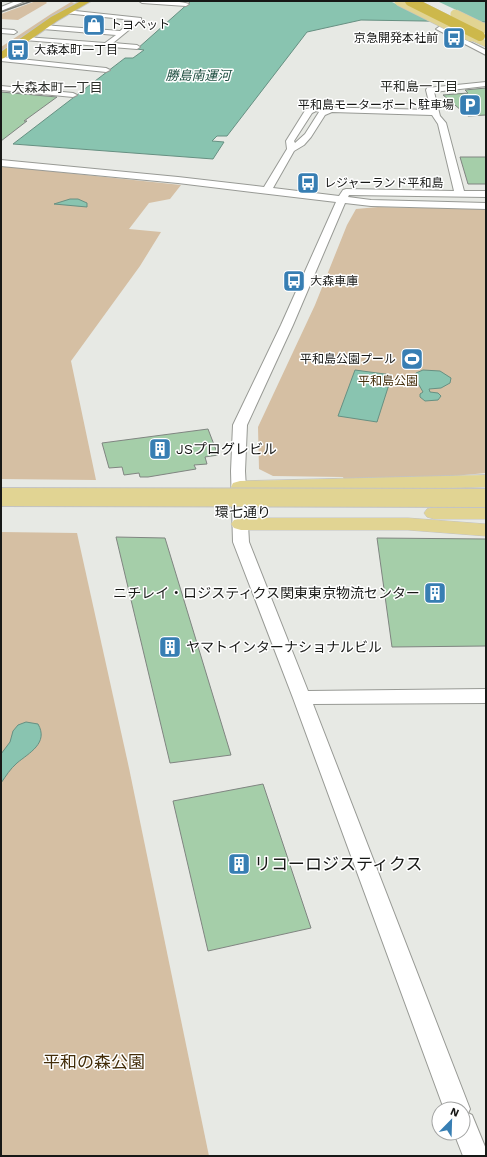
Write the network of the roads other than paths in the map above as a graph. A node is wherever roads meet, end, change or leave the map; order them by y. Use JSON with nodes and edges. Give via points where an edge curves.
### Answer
{"nodes":[{"id":1,"x":22,"y":1,"type":"edge"},
{"id":2,"x":142,"y":1,"type":"edge"},
{"id":3,"x":400,"y":1,"type":"edge"},
{"id":4,"x":410,"y":1,"type":"edge"},
{"id":5,"x":418,"y":1,"type":"edge"},
{"id":6,"x":427,"y":1,"type":"edge"},
{"id":7,"x":82,"y":2,"type":"edge"},
{"id":8,"x":186,"y":4,"type":"dead end"},
{"id":9,"x":1,"y":8,"type":"edge"},
{"id":10,"x":66,"y":12,"type":"junction"},
{"id":11,"x":486,"y":25,"type":"edge"},
{"id":12,"x":43,"y":27,"type":"junction"},
{"id":13,"x":1,"y":31,"type":"edge"},
{"id":14,"x":17,"y":31,"type":"joint"},
{"id":15,"x":107,"y":32,"type":"junction"},
{"id":16,"x":122,"y":33,"type":"junction"},
{"id":17,"x":482,"y":35,"type":"edge"},
{"id":18,"x":26,"y":39,"type":"junction"},
{"id":19,"x":1,"y":41,"type":"edge"},
{"id":20,"x":62,"y":41,"type":"junction"},
{"id":21,"x":486,"y":44,"type":"edge"},
{"id":22,"x":107,"y":45,"type":"junction"},
{"id":23,"x":137,"y":47,"type":"dead end"},
{"id":24,"x":486,"y":53,"type":"edge"},
{"id":25,"x":1,"y":58,"type":"edge"},
{"id":26,"x":106,"y":70,"type":"dead end"},
{"id":27,"x":486,"y":84,"type":"edge"},
{"id":28,"x":1,"y":88,"type":"edge"},
{"id":29,"x":74,"y":95,"type":"dead end"},
{"id":30,"x":330,"y":110,"type":"junction"},
{"id":31,"x":436,"y":115,"type":"junction"},
{"id":32,"x":291,"y":149,"type":"junction"},
{"id":33,"x":1,"y":158,"type":"edge"},
{"id":34,"x":1,"y":163,"type":"edge"},
{"id":35,"x":268,"y":188,"type":"junction"},
{"id":36,"x":456,"y":194,"type":"junction"},
{"id":37,"x":486,"y":194,"type":"edge"},
{"id":38,"x":343,"y":196,"type":"junction"},
{"id":39,"x":486,"y":198,"type":"edge"},
{"id":40,"x":486,"y":202,"type":"edge"},
{"id":41,"x":486,"y":206,"type":"edge"},
{"id":42,"x":486,"y":481,"type":"edge"},
{"id":43,"x":240,"y":487,"type":"junction"},
{"id":44,"x":486,"y":488,"type":"edge"},
{"id":45,"x":1,"y":497,"type":"edge"},
{"id":46,"x":486,"y":498,"type":"edge"},
{"id":47,"x":339,"y":505,"type":"junction"},
{"id":48,"x":1,"y":512,"type":"edge"},
{"id":49,"x":486,"y":513,"type":"edge"},
{"id":50,"x":486,"y":523,"type":"edge"},
{"id":51,"x":241,"y":524,"type":"junction"},
{"id":52,"x":486,"y":530,"type":"edge"},
{"id":53,"x":486,"y":696,"type":"edge"},
{"id":54,"x":302,"y":698,"type":"junction"},
{"id":55,"x":454,"y":1101,"type":"edge"}],
"edges":[{"from":1,"to":9,"type":"street"},
{"from":2,"to":8,"type":"street"},
{"from":3,"to":17,"type":"main road","bridge":true},
{"from":4,"to":17,"type":"highway","bridge":true},
{"from":5,"to":17,"type":"highway"},
{"from":6,"to":17,"type":"main road","bridge":true},
{"from":7,"to":10,"type":"highway"},
{"from":10,"to":12,"type":"highway"},
{"from":10,"to":16,"type":"street","via":[[139,19]]},
{"from":11,"to":24,"type":"street","via":[[448,25],[439,29]]},
{"from":12,"to":15,"type":"street"},
{"from":12,"to":18,"type":"highway"},
{"from":13,"to":14,"type":"street"},
{"from":14,"to":19,"type":"highway"},
{"from":15,"to":16,"type":"street"},
{"from":15,"to":20,"type":"street","via":[[103,35],[73,33]]},
{"from":16,"to":22,"type":"street"},
{"from":17,"to":21,"type":"main road"},
{"from":18,"to":20,"type":"street"},
{"from":18,"to":25,"type":"highway"},
{"from":20,"to":22,"type":"street"},
{"from":22,"to":23,"type":"street"},
{"from":25,"to":26,"type":"street"},
{"from":27,"to":31,"type":"street","via":[[430,90]]},
{"from":28,"to":29,"type":"street"},
{"from":30,"to":31,"type":"street"},
{"from":30,"to":32,"type":"street","via":[[322,113],[308,136]]},
{"from":30,"to":32,"type":"street","via":[[308,111],[290,141]]},
{"from":31,"to":36,"type":"street","via":[[434,121]]},
{"from":32,"to":35,"type":"street"},
{"from":33,"to":35,"type":"street"},
{"from":34,"to":35,"type":"street"},
{"from":35,"to":38,"type":"street"},
{"from":36,"to":37,"type":"street"},
{"from":36,"to":38,"type":"street"},
{"from":38,"to":39,"type":"street"},
{"from":38,"to":40,"type":"street"},
{"from":38,"to":41,"type":"street","via":[[371,203]]},
{"from":38,"to":43,"type":"street","via":[[240,425]]},
{"from":42,"to":43,"type":"main road"},
{"from":43,"to":51,"type":"street"},
{"from":44,"to":47,"type":"main road","bridge":true},
{"from":45,"to":47,"type":"main road","name":"環七通り","bridge":true},
{"from":46,"to":47,"type":"main road","name":"環七通り","bridge":true},
{"from":47,"to":48,"type":"main road","name":"環七通り"},
{"from":47,"to":49,"type":"main road","name":"環七通り"},
{"from":47,"to":50,"type":"main road"},
{"from":51,"to":52,"type":"main road","via":[[408,524]]},
{"from":51,"to":54,"type":"street","via":[[241,542]]},
{"from":53,"to":54,"type":"street"},
{"from":54,"to":55,"type":"street"}]}
